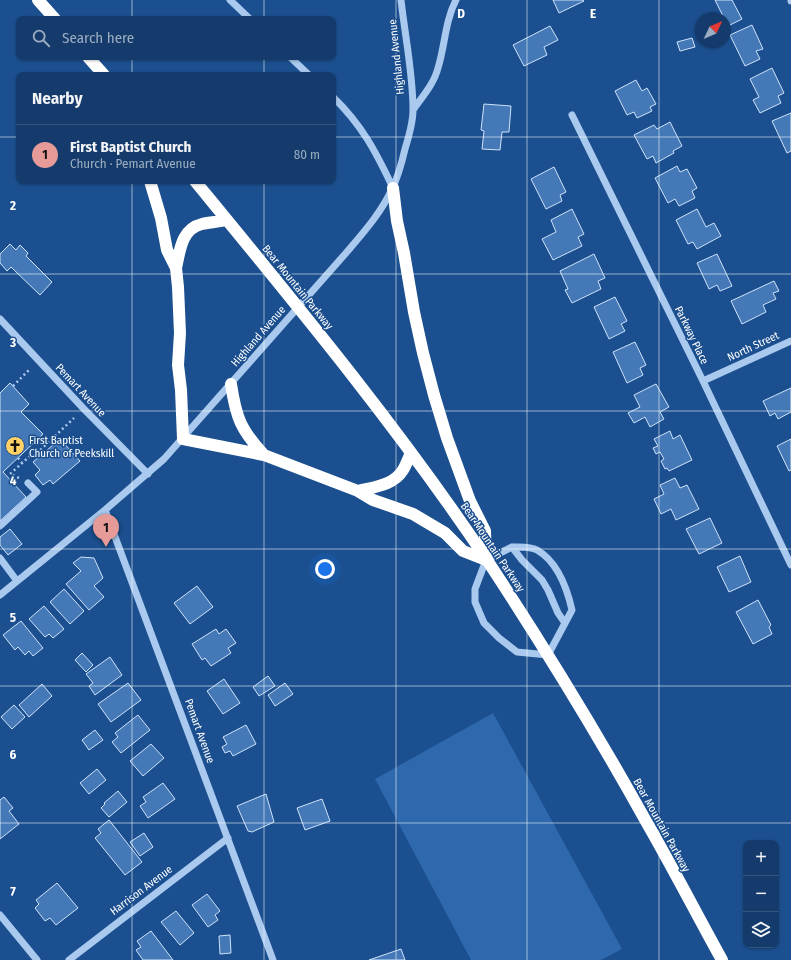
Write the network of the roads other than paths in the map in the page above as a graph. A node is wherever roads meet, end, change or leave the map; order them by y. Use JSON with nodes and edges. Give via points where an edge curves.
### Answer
{"nodes":[{"id":1,"x":38,"y":0,"type":"edge"},
{"id":2,"x":230,"y":0,"type":"edge"},
{"id":3,"x":401,"y":0,"type":"edge"},
{"id":4,"x":456,"y":0,"type":"edge"},
{"id":5,"x":52,"y":16,"type":"edge"},
{"id":6,"x":247,"y":16,"type":"edge"},
{"id":7,"x":91,"y":60,"type":"edge"},
{"id":8,"x":293,"y":60,"type":"edge"},
{"id":9,"x":101,"y":72,"type":"edge"},
{"id":10,"x":307,"y":72,"type":"edge"},
{"id":11,"x":336,"y":100,"type":"edge"},
{"id":12,"x":413,"y":110,"type":"junction"},
{"id":13,"x":572,"y":115,"type":"dead end"},
{"id":14,"x":151,"y":184,"type":"edge"},
{"id":15,"x":197,"y":184,"type":"edge"},
{"id":16,"x":393,"y":188,"type":"junction"},
{"id":17,"x":227,"y":220,"type":"junction"},
{"id":18,"x":176,"y":268,"type":"junction"},
{"id":19,"x":0,"y":319,"type":"edge"},
{"id":20,"x":791,"y":341,"type":"edge"},
{"id":21,"x":703,"y":382,"type":"junction"},
{"id":22,"x":231,"y":384,"type":"junction"},
{"id":23,"x":183,"y":439,"type":"junction"},
{"id":24,"x":411,"y":453,"type":"junction"},
{"id":25,"x":264,"y":455,"type":"junction"},
{"id":26,"x":148,"y":474,"type":"junction"},
{"id":27,"x":28,"y":483,"type":"dead end"},
{"id":28,"x":358,"y":491,"type":"junction"},
{"id":29,"x":105,"y":510,"type":"junction"},
{"id":30,"x":0,"y":526,"type":"edge"},
{"id":31,"x":512,"y":547,"type":"junction"},
{"id":32,"x":0,"y":558,"type":"edge"},
{"id":33,"x":486,"y":560,"type":"junction"},
{"id":34,"x":791,"y":565,"type":"edge"},
{"id":35,"x":17,"y":581,"type":"junction"},
{"id":36,"x":0,"y":595,"type":"edge"},
{"id":37,"x":565,"y":623,"type":"junction"},
{"id":38,"x":548,"y":655,"type":"junction"},
{"id":39,"x":228,"y":838,"type":"junction"},
{"id":40,"x":0,"y":915,"type":"edge"},
{"id":41,"x":37,"y":960,"type":"edge"},
{"id":42,"x":69,"y":960,"type":"edge"},
{"id":43,"x":273,"y":960,"type":"edge"},
{"id":44,"x":722,"y":960,"type":"edge"}],
"edges":[{"from":1,"to":5,"type":"highway"},
{"from":2,"to":6,"type":"street"},
{"from":3,"to":12,"type":"street","name":"Highland Avenue"},
{"from":4,"to":12,"type":"street","via":[[450,12],[438,69]]},
{"from":7,"to":9,"type":"highway"},
{"from":8,"to":10,"type":"street"},
{"from":11,"to":16,"type":"street","via":[[369,140]]},
{"from":12,"to":16,"type":"street","name":"Highland Avenue","via":[[409,136]]},
{"from":13,"to":21,"type":"street","name":"Parkway Place"},
{"from":14,"to":18,"type":"highway","via":[[167,250]]},
{"from":15,"to":17,"type":"highway","name":"Bear Mountain Parkway"},
{"from":16,"to":22,"type":"street","name":"Highland Avenue","via":[[366,229]]},
{"from":16,"to":33,"type":"highway","via":[[423,353],[447,438],[470,501],[485,531]]},
{"from":17,"to":18,"type":"highway","via":[[202,224],[188,231],[181,245]]},
{"from":17,"to":24,"type":"highway","name":"Bear Mountain Parkway"},
{"from":18,"to":23,"type":"highway"},
{"from":19,"to":26,"type":"street","name":"Pemart Avenue"},
{"from":20,"to":21,"type":"street","name":"North Street"},
{"from":21,"to":34,"type":"street","name":"Parkway Place"},
{"from":22,"to":23,"type":"street","name":"Highland Avenue"},
{"from":22,"to":25,"type":"highway","via":[[233,401],[241,424]]},
{"from":23,"to":25,"type":"highway"},
{"from":23,"to":26,"type":"street","name":"Highland Avenue"},
{"from":24,"to":28,"type":"highway","via":[[396,478],[388,483]]},
{"from":24,"to":33,"type":"highway","name":"Bear Mountain Parkway"},
{"from":25,"to":28,"type":"highway"},
{"from":26,"to":29,"type":"street","name":"Highland Avenue"},
{"from":27,"to":30,"type":"street","via":[[37,492]]},
{"from":28,"to":33,"type":"highway","via":[[373,500],[413,514],[445,533],[463,551]]},
{"from":29,"to":35,"type":"street","name":"Highland Avenue"},
{"from":29,"to":39,"type":"street","name":"Pemart Avenue"},
{"from":31,"to":33,"type":"street"},
{"from":31,"to":37,"type":"street","via":[[542,580]]},
{"from":31,"to":37,"type":"street","via":[[536,550],[560,574],[572,610]]},
{"from":32,"to":35,"type":"street"},
{"from":33,"to":38,"type":"highway","name":"Bear Mountain Parkway"},
{"from":33,"to":38,"type":"street","via":[[475,589],[475,602],[484,623],[517,652]]},
{"from":35,"to":36,"type":"street","name":"Highland Avenue"},
{"from":37,"to":38,"type":"street"},
{"from":38,"to":44,"type":"highway","name":"Bear Mountain Parkway","via":[[648,824]]},
{"from":39,"to":42,"type":"street","name":"Harrison Avenue"},
{"from":39,"to":43,"type":"street","name":"Pemart Avenue"},
{"from":40,"to":41,"type":"street"}]}
